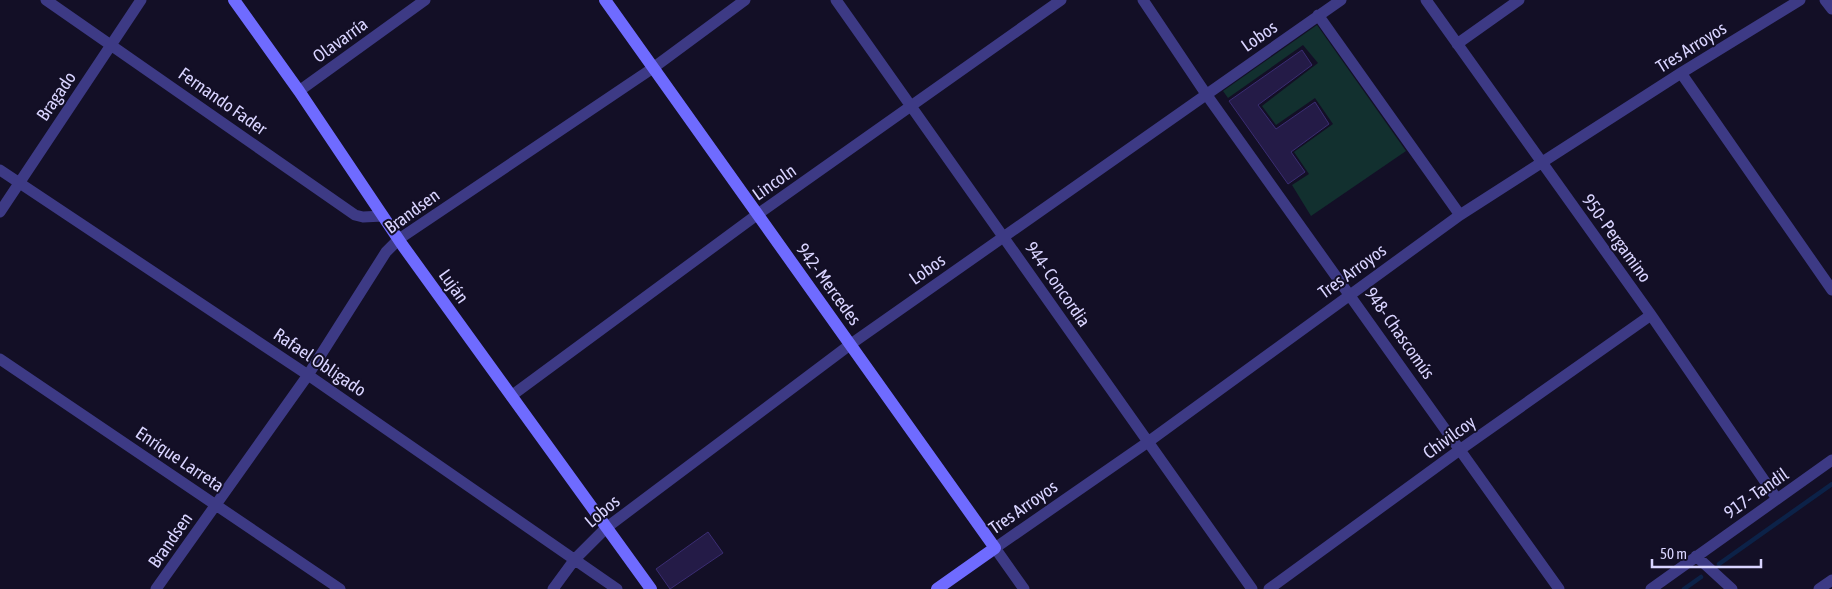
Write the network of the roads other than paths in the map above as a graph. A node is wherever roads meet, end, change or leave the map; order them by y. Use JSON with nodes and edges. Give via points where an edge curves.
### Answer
{"nodes":[{"id":1,"x":46,"y":0,"type":"edge"},
{"id":2,"x":141,"y":0,"type":"edge"},
{"id":3,"x":234,"y":0,"type":"edge"},
{"id":4,"x":425,"y":0,"type":"edge"},
{"id":5,"x":605,"y":0,"type":"edge"},
{"id":6,"x":745,"y":0,"type":"edge"},
{"id":7,"x":836,"y":0,"type":"edge"},
{"id":8,"x":1060,"y":0,"type":"edge"},
{"id":9,"x":1143,"y":0,"type":"edge"},
{"id":10,"x":1341,"y":0,"type":"edge"},
{"id":11,"x":1426,"y":0,"type":"edge"},
{"id":12,"x":1519,"y":0,"type":"edge"},
{"id":13,"x":1800,"y":0,"type":"edge"},
{"id":14,"x":1825,"y":0,"type":"edge"},
{"id":15,"x":1832,"y":9,"type":"edge"},
{"id":16,"x":1318,"y":15,"type":"junction"},
{"id":17,"x":1457,"y":44,"type":"junction"},
{"id":18,"x":111,"y":45,"type":"junction"},
{"id":19,"x":654,"y":68,"type":"junction"},
{"id":20,"x":1681,"y":73,"type":"junction"},
{"id":21,"x":299,"y":91,"type":"junction"},
{"id":22,"x":1206,"y":94,"type":"junction"},
{"id":23,"x":911,"y":106,"type":"junction"},
{"id":24,"x":1540,"y":162,"type":"junction"},
{"id":25,"x":0,"y":170,"type":"edge"},
{"id":26,"x":19,"y":184,"type":"junction"},
{"id":27,"x":0,"y":212,"type":"edge"},
{"id":28,"x":758,"y":214,"type":"junction"},
{"id":29,"x":1460,"y":215,"type":"junction"},
{"id":30,"x":383,"y":216,"type":"junction"},
{"id":31,"x":1003,"y":237,"type":"junction"},
{"id":32,"x":399,"y":240,"type":"junction"},
{"id":33,"x":1832,"y":290,"type":"edge"},
{"id":34,"x":1350,"y":293,"type":"junction"},
{"id":35,"x":1651,"y":316,"type":"junction"},
{"id":36,"x":851,"y":344,"type":"junction"},
{"id":37,"x":0,"y":359,"type":"edge"},
{"id":38,"x":308,"y":375,"type":"junction"},
{"id":39,"x":510,"y":396,"type":"junction"},
{"id":40,"x":1148,"y":442,"type":"junction"},
{"id":41,"x":1461,"y":449,"type":"junction"},
{"id":42,"x":1832,"y":460,"type":"edge"},
{"id":43,"x":1777,"y":499,"type":"junction"},
{"id":44,"x":216,"y":505,"type":"junction"},
{"id":45,"x":606,"y":528,"type":"junction"},
{"id":46,"x":995,"y":548,"type":"junction"},
{"id":47,"x":1696,"y":556,"type":"junction"},
{"id":48,"x":575,"y":559,"type":"junction"},
{"id":49,"x":1832,"y":580,"type":"edge"},
{"id":50,"x":156,"y":589,"type":"edge"},
{"id":51,"x":340,"y":589,"type":"edge"},
{"id":52,"x":554,"y":589,"type":"edge"},
{"id":53,"x":617,"y":589,"type":"edge"},
{"id":54,"x":651,"y":589,"type":"edge"},
{"id":55,"x":937,"y":589,"type":"edge"},
{"id":56,"x":1024,"y":589,"type":"edge"},
{"id":57,"x":1252,"y":589,"type":"edge"},
{"id":58,"x":1269,"y":589,"type":"edge"},
{"id":59,"x":1559,"y":589,"type":"edge"},
{"id":60,"x":1651,"y":589,"type":"edge"},
{"id":61,"x":1732,"y":589,"type":"edge"},
{"id":62,"x":1819,"y":589,"type":"edge"}],
"edges":[{"from":1,"to":18,"type":"street","name":"Fernando Fader"},
{"from":2,"to":18,"type":"street","name":"Bragado"},
{"from":3,"to":21,"type":"main road","name":"Luján"},
{"from":4,"to":21,"type":"street","name":"Olavarría"},
{"from":5,"to":19,"type":"main road","name":"942- Mercedes"},
{"from":6,"to":19,"type":"street","name":"Brandsen"},
{"from":7,"to":23,"type":"street","name":"944- Concordia"},
{"from":8,"to":23,"type":"street","name":"Lincoln"},
{"from":9,"to":22,"type":"street","name":"948- Chascomús"},
{"from":10,"to":16,"type":"street","name":"Lobos"},
{"from":11,"to":17,"type":"street","name":"950- Pergamino"},
{"from":12,"to":17,"type":"street"},
{"from":13,"to":20,"type":"street","name":"Tres Arroyos"},
{"from":14,"to":15,"type":"street"},
{"from":16,"to":22,"type":"street","name":"Lobos"},
{"from":16,"to":29,"type":"street"},
{"from":17,"to":24,"type":"street","name":"950- Pergamino"},
{"from":18,"to":26,"type":"street","name":"Bragado"},
{"from":18,"to":30,"type":"street","name":"Fernando Fader","via":[[355,215]]},
{"from":19,"to":28,"type":"main road","name":"942- Mercedes"},
{"from":19,"to":32,"type":"street","name":"Brandsen"},
{"from":20,"to":24,"type":"street","name":"Tres Arroyos"},
{"from":20,"to":33,"type":"street"},
{"from":21,"to":30,"type":"main road","name":"Luján"},
{"from":22,"to":31,"type":"street","name":"Lobos"},
{"from":22,"to":34,"type":"street","name":"948- Chascomús"},
{"from":23,"to":28,"type":"street","name":"Lincoln"},
{"from":23,"to":31,"type":"street","name":"944- Concordia"},
{"from":24,"to":29,"type":"street","name":"Tres Arroyos"},
{"from":24,"to":35,"type":"street","name":"950- Pergamino"},
{"from":25,"to":26,"type":"street","name":"Rafael Obligado"},
{"from":26,"to":27,"type":"street","name":"Bragado"},
{"from":26,"to":38,"type":"street","name":"Rafael Obligado"},
{"from":28,"to":36,"type":"main road","name":"942- Mercedes"},
{"from":28,"to":39,"type":"street","name":"Lincoln"},
{"from":29,"to":34,"type":"street","name":"Tres Arroyos"},
{"from":30,"to":32,"type":"main road","name":"Luján"},
{"from":31,"to":36,"type":"street","name":"Lobos"},
{"from":31,"to":40,"type":"street","name":"944- Concordia"},
{"from":32,"to":38,"type":"street","name":"Brandsen","via":[[386,252]]},
{"from":32,"to":39,"type":"main road","name":"Luján"},
{"from":34,"to":40,"type":"street","name":"Tres Arroyos"},
{"from":34,"to":41,"type":"street","name":"948- Chascomús"},
{"from":35,"to":41,"type":"street","name":"Chivilcoy"},
{"from":35,"to":43,"type":"street","name":"950- Pergamino"},
{"from":36,"to":45,"type":"street","name":"Lobos"},
{"from":36,"to":46,"type":"main road","name":"942- Mercedes"},
{"from":37,"to":44,"type":"street","name":"Enrique Larreta"},
{"from":38,"to":44,"type":"street","name":"Brandsen"},
{"from":38,"to":48,"type":"street","name":"Rafael Obligado"},
{"from":39,"to":45,"type":"main road","name":"Luján"},
{"from":40,"to":46,"type":"street","name":"Tres Arroyos"},
{"from":40,"to":57,"type":"street","name":"944- Concordia"},
{"from":41,"to":58,"type":"street","name":"Chivilcoy"},
{"from":41,"to":59,"type":"street","name":"948- Chascomús"},
{"from":42,"to":43,"type":"street","name":"917- Tandil"},
{"from":43,"to":47,"type":"street","name":"917- Tandil"},
{"from":44,"to":50,"type":"street","name":"Brandsen"},
{"from":44,"to":51,"type":"street","name":"Enrique Larreta"},
{"from":45,"to":48,"type":"street","name":"Lobos"},
{"from":45,"to":54,"type":"main road","name":"Luján"},
{"from":46,"to":55,"type":"main road","name":"Tres Arroyos"},
{"from":46,"to":56,"type":"street","name":"942- Mercedes"},
{"from":47,"to":60,"type":"street","name":"917- Tandil"},
{"from":47,"to":61,"type":"street"},
{"from":48,"to":52,"type":"street","name":"Lobos"},
{"from":48,"to":53,"type":"street","name":"Rafael Obligado"},
{"from":49,"to":62,"type":"street"}]}
